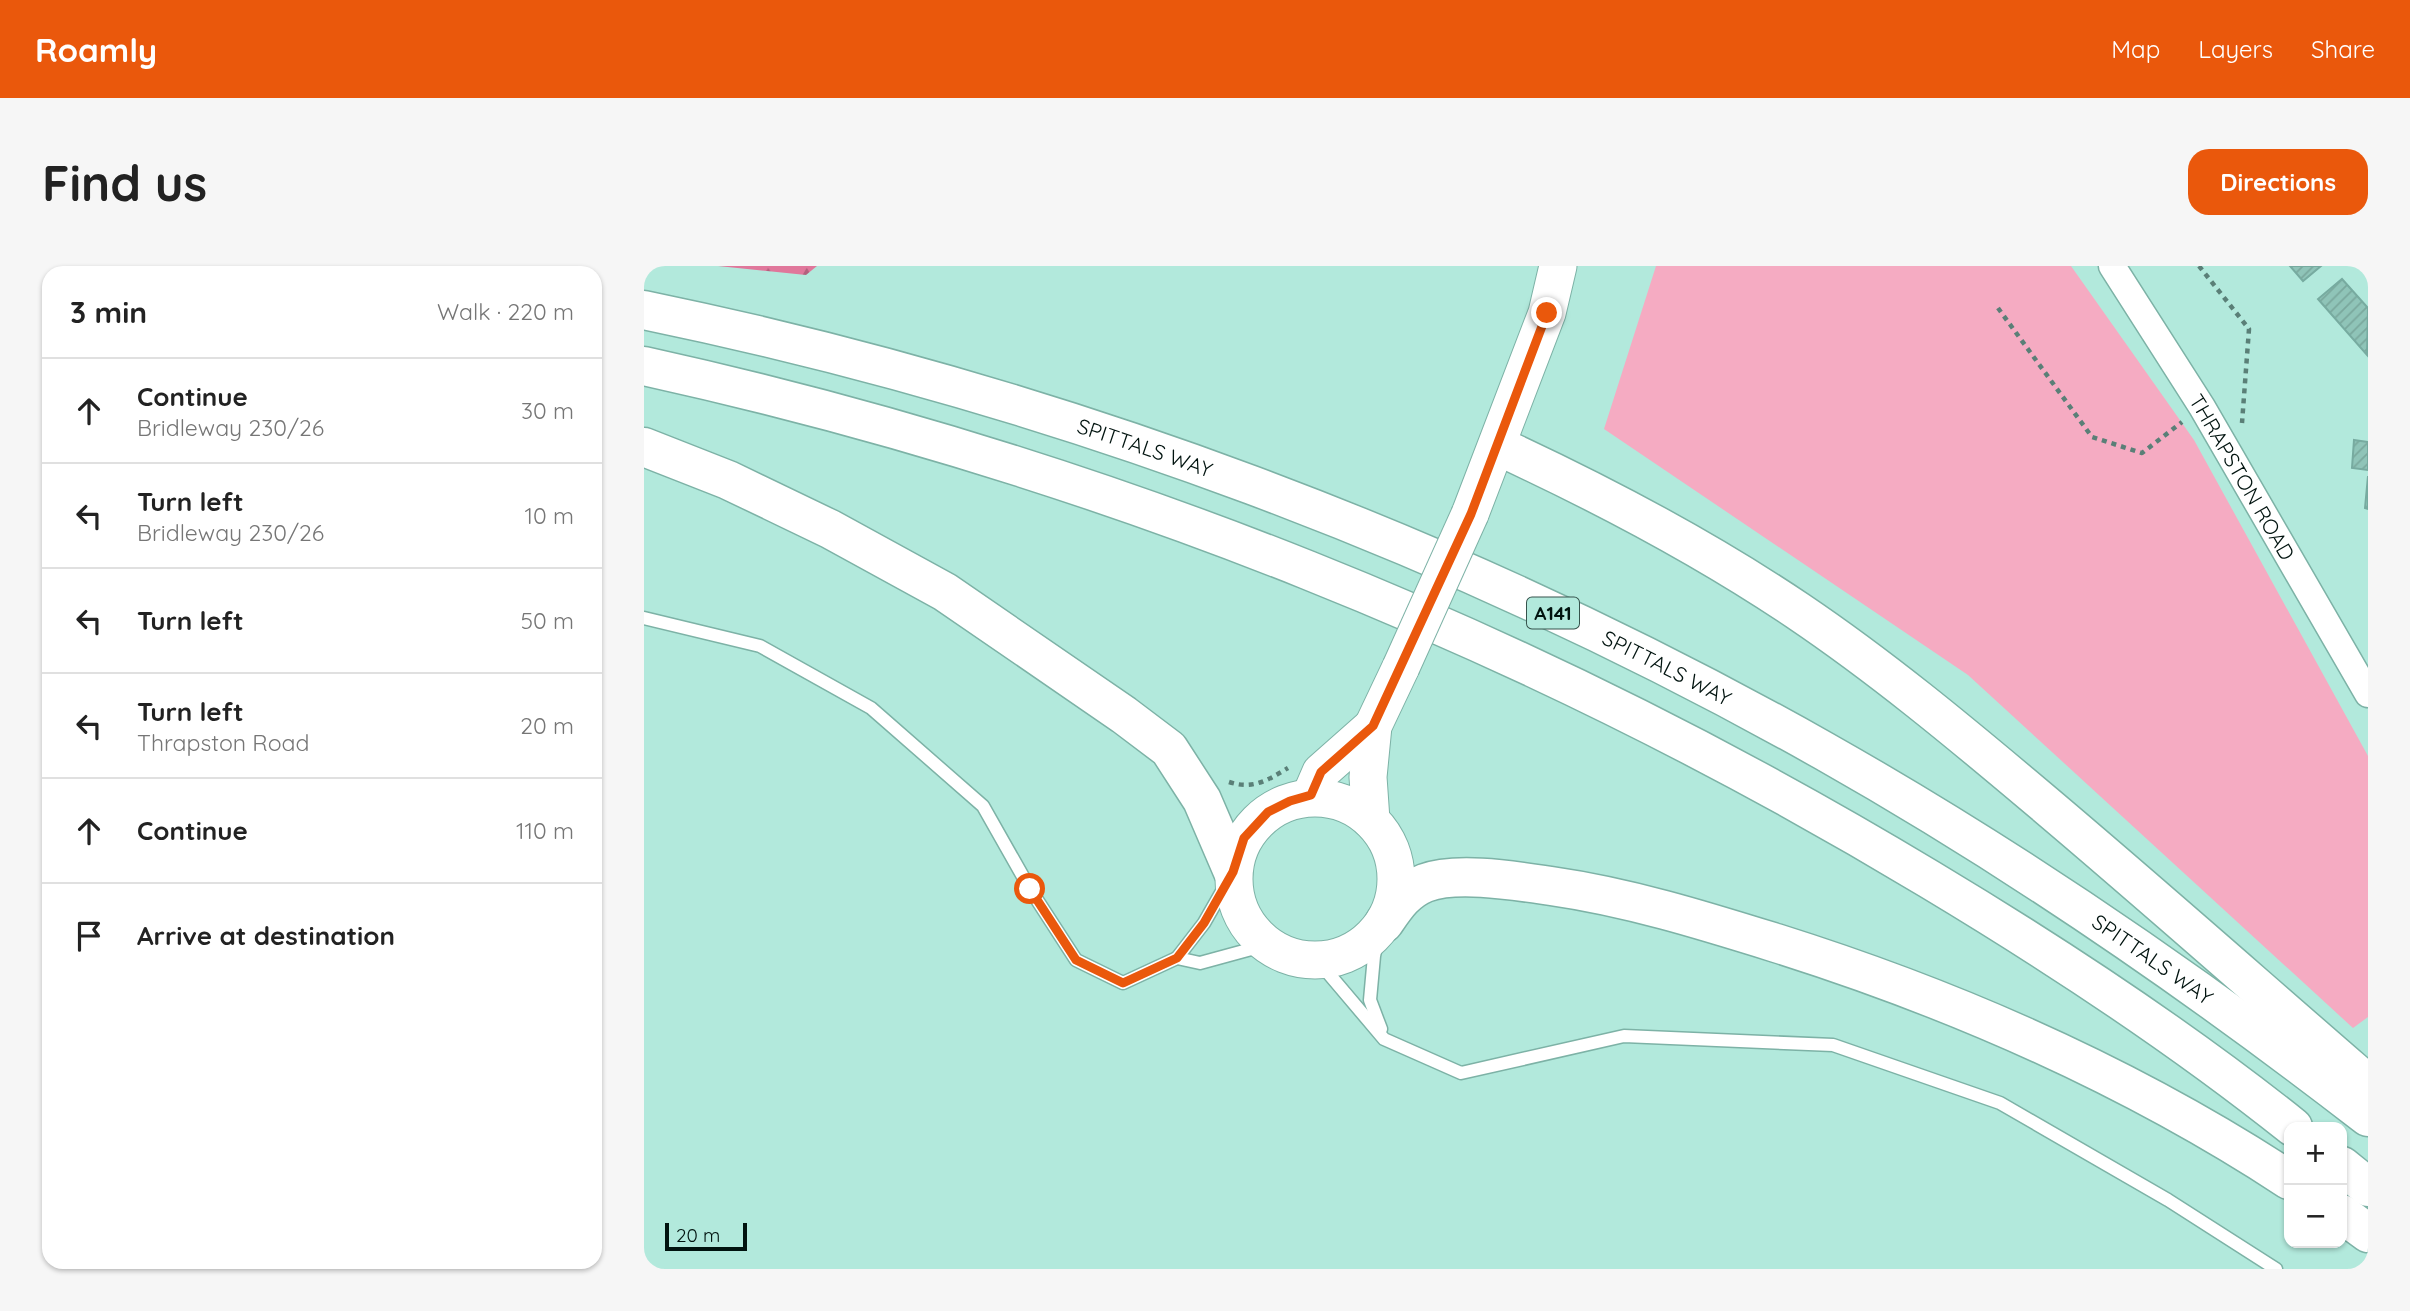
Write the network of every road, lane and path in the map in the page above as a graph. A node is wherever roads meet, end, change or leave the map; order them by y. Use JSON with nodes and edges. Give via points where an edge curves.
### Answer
{"nodes":[{"id":1,"x":1558,"y":266,"type":"edge"},
{"id":2,"x":2112,"y":266,"type":"edge"},
{"id":3,"x":2199,"y":266,"type":"edge"},
{"id":4,"x":1998,"y":308,"type":"dead end"},
{"id":5,"x":644,"y":310,"type":"edge"},
{"id":6,"x":644,"y":366,"type":"edge"},
{"id":7,"x":2202,"y":407,"type":"junction"},
{"id":8,"x":1498,"y":446,"type":"junction"},
{"id":9,"x":644,"y":447,"type":"edge"},
{"id":10,"x":2238,"y":469,"type":"junction"},
{"id":11,"x":644,"y":618,"type":"edge"},
{"id":12,"x":2359,"y":659,"type":"edge"},
{"id":13,"x":2368,"y":694,"type":"edge"},
{"id":14,"x":1373,"y":726,"type":"junction"},
{"id":15,"x":1311,"y":795,"type":"junction"},
{"id":16,"x":1371,"y":820,"type":"junction"},
{"id":17,"x":1233,"y":872,"type":"junction"},
{"id":18,"x":1382,"y":925,"type":"junction"},
{"id":19,"x":1266,"y":945,"type":"junction"},
{"id":20,"x":1177,"y":958,"type":"junction"},
{"id":21,"x":1318,"y":961,"type":"junction"},
{"id":22,"x":1384,"y":1039,"type":"junction"},
{"id":23,"x":2368,"y":1084,"type":"edge"},
{"id":24,"x":2368,"y":1117,"type":"edge"},
{"id":25,"x":2286,"y":1122,"type":"edge"},
{"id":26,"x":2347,"y":1170,"type":"edge"},
{"id":27,"x":2284,"y":1177,"type":"edge"},
{"id":28,"x":2368,"y":1187,"type":"edge"},
{"id":29,"x":2347,"y":1218,"type":"edge"},
{"id":30,"x":2368,"y":1233,"type":"edge"},
{"id":31,"x":2276,"y":1269,"type":"edge"}],
"edges":[{"from":1,"to":8,"type":"main road","via":[[1547,313]]},
{"from":2,"to":7,"type":"street","name":"THRAPSTON ROAD"},
{"from":3,"to":10,"type":"path","via":[[2249,329]]},
{"from":4,"to":7,"type":"path","via":[[2092,437],[2142,453]]},
{"from":5,"to":24,"type":"highway","name":"SPITTALS WAY","number":"A141","via":[[839,355],[1097,431],[1337,519],[1584,627],[1822,750],[1938,818],[2164,965]]},
{"from":6,"to":25,"type":"highway","via":[[840,413],[1090,489],[1309,569],[1535,667],[1756,779],[1958,896],[2130,1009]]},
{"from":7,"to":10,"type":"street","name":"THRAPSTON ROAD"},
{"from":8,"to":14,"type":"main road","bridge":true},
{"from":8,"to":23,"type":"highway","via":[[1588,488],[1730,566],[1872,663],[2081,834]]},
{"from":9,"to":17,"type":"highway","via":[[728,480],[934,586],[1124,715],[1168,749],[1202,800]]},
{"from":10,"to":12,"type":"street","name":"THRAPSTON ROAD"},
{"from":11,"to":20,"type":"lane","via":[[760,646],[871,708],[983,806],[1076,960],[1123,983]]},
{"from":12,"to":13,"type":"street","name":"THRAPSTON ROAD"},
{"from":14,"to":15,"type":"main road","via":[[1321,772]]},
{"from":14,"to":16,"type":"main road","via":[[1368,777]]},
{"from":15,"to":16,"type":"main road","via":[[1338,801]]},
{"from":15,"to":17,"type":"main road","via":[[1268,812],[1244,838]]},
{"from":16,"to":18,"type":"main road","via":[[1395,862],[1393,902]]},
{"from":17,"to":19,"type":"main road","via":[[1237,905]]},
{"from":17,"to":20,"type":"lane","via":[[1204,923]]},
{"from":18,"to":21,"type":"main road","via":[[1358,948]]},
{"from":18,"to":22,"type":"lane","via":[[1370,1000]]},
{"from":18,"to":27,"type":"highway","via":[[1403,897],[1425,883],[1462,877],[1521,881],[1643,903],[1908,986],[2097,1069],[2230,1141]]},
{"from":19,"to":20,"type":"lane","via":[[1200,963]]},
{"from":19,"to":21,"type":"main road"},
{"from":21,"to":22,"type":"lane"},
{"from":22,"to":31,"type":"lane","via":[[1461,1073],[1624,1036],[1833,1045],[2000,1103]]},
{"from":26,"to":28,"type":"highway"},
{"from":29,"to":30,"type":"highway"}]}
